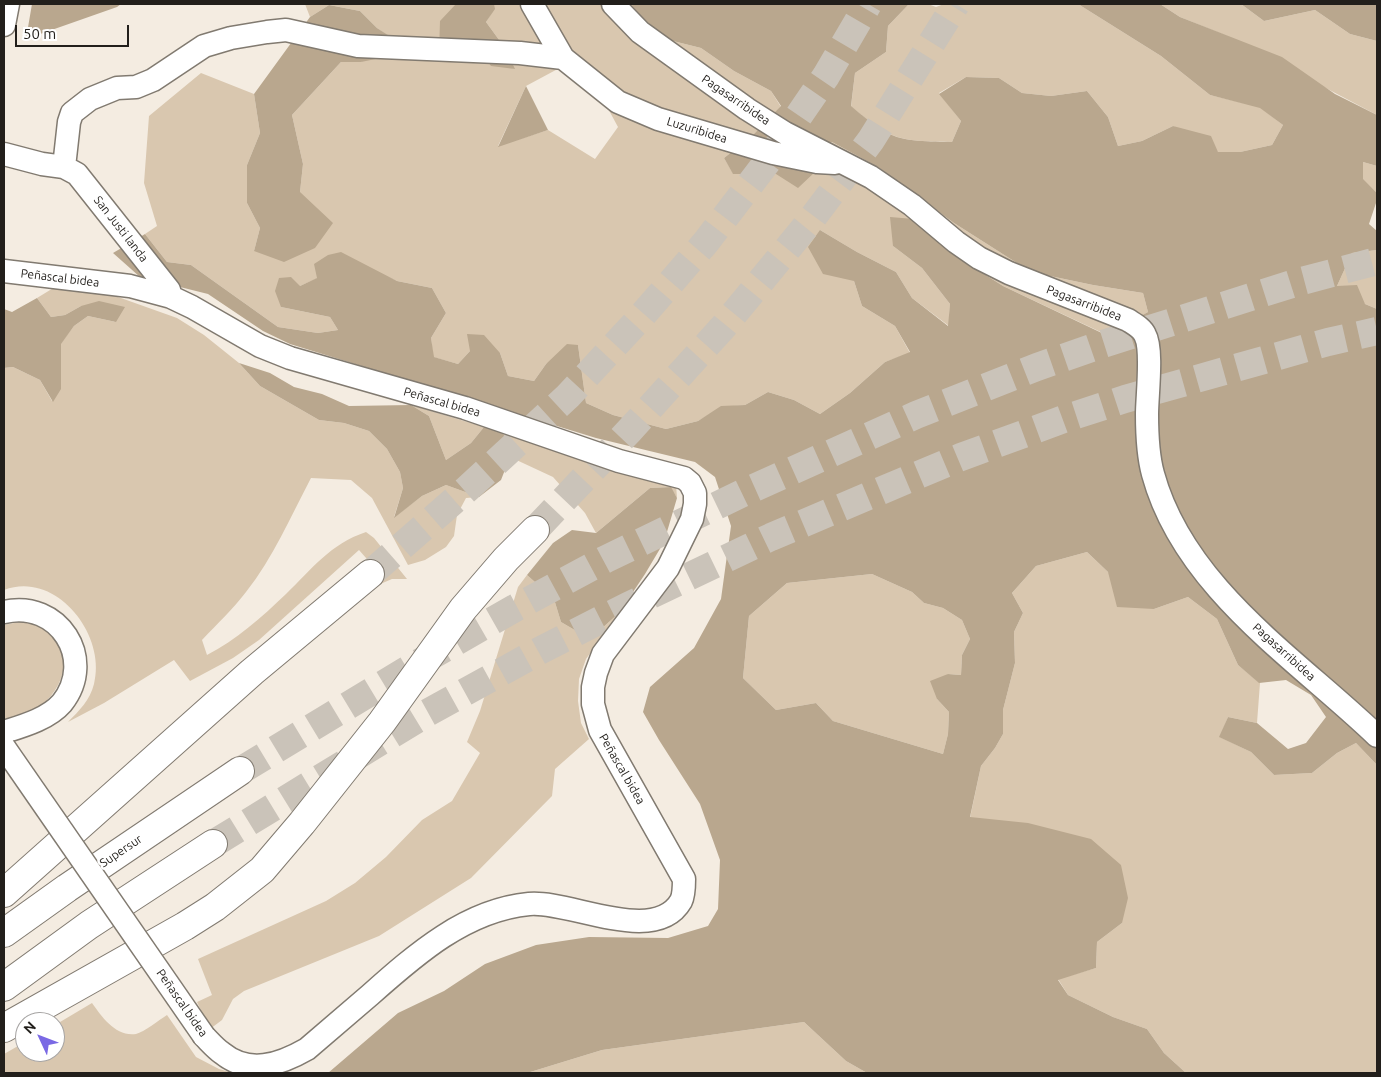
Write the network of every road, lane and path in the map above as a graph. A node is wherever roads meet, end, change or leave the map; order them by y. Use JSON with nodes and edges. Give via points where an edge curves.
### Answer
{"nodes":[{"id":1,"x":8,"y":4,"type":"edge"},
{"id":2,"x":532,"y":4,"type":"edge"},
{"id":3,"x":614,"y":4,"type":"edge"},
{"id":4,"x":4,"y":25,"type":"edge"},
{"id":5,"x":563,"y":58,"type":"junction"},
{"id":6,"x":4,"y":154,"type":"edge"},
{"id":7,"x":846,"y":164,"type":"junction"},
{"id":8,"x":64,"y":167,"type":"junction"},
{"id":9,"x":4,"y":272,"type":"edge"},
{"id":10,"x":171,"y":297,"type":"junction"},
{"id":11,"x":535,"y":530,"type":"tunnel mouth"},
{"id":12,"x":370,"y":574,"type":"tunnel mouth"},
{"id":13,"x":4,"y":612,"type":"edge"},
{"id":14,"x":4,"y":732,"type":"edge"},
{"id":15,"x":1377,"y":736,"type":"edge"},
{"id":16,"x":4,"y":747,"type":"edge"},
{"id":17,"x":240,"y":771,"type":"tunnel mouth"},
{"id":18,"x":212,"y":844,"type":"tunnel mouth"},
{"id":19,"x":4,"y":893,"type":"edge"},
{"id":20,"x":4,"y":933,"type":"edge"},
{"id":21,"x":4,"y":987,"type":"edge"},
{"id":22,"x":4,"y":1028,"type":"edge"}],
"edges":[{"from":1,"to":4,"type":"street"},
{"from":2,"to":5,"type":"street","name":"Luzuribidea"},
{"from":3,"to":7,"type":"street","name":"Pagasarribidea","via":[[640,32],[747,109],[785,133]]},
{"from":5,"to":7,"type":"street","name":"Luzuribidea","via":[[618,102],[658,119],[773,153]]},
{"from":5,"to":8,"type":"street","via":[[358,46],[286,30],[231,38],[204,46],[153,80],[136,87],[117,88],[90,99],[72,113]]},
{"from":6,"to":8,"type":"street","name":"San Justi landa"},
{"from":7,"to":15,"type":"street","name":"Pagasarribidea","via":[[912,205],[979,258],[1128,320],[1144,332],[1149,362],[1147,414],[1150,455],[1153,474],[1171,522],[1199,565],[1241,614]]},
{"from":8,"to":10,"type":"street","name":"San Justi landa","via":[[77,174],[169,290]]},
{"from":9,"to":10,"type":"street","name":"Peñascal bidea","via":[[130,286]]},
{"from":10,"to":16,"type":"street","name":"Peñascal bidea","bridge":true,"via":[[260,346],[290,358],[465,408],[619,461],[684,478],[690,483],[696,504],[692,519],[668,568],[604,654],[592,687],[600,730],[684,879],[681,900],[664,917],[647,921],[531,903],[485,914],[440,938],[408,962],[307,1049],[290,1059],[255,1067],[222,1054],[204,1036]]},
{"from":11,"to":22,"type":"highway","via":[[474,596],[376,729],[262,870],[215,907]]},
{"from":12,"to":19,"type":"highway","via":[[252,672]]},
{"from":13,"to":14,"type":"street","via":[[26,610],[40,613],[54,622],[70,641],[76,671],[72,686],[61,704],[31,723]]},
{"from":17,"to":20,"type":"highway","name":"Supersur"},
{"from":18,"to":21,"type":"highway"}]}
